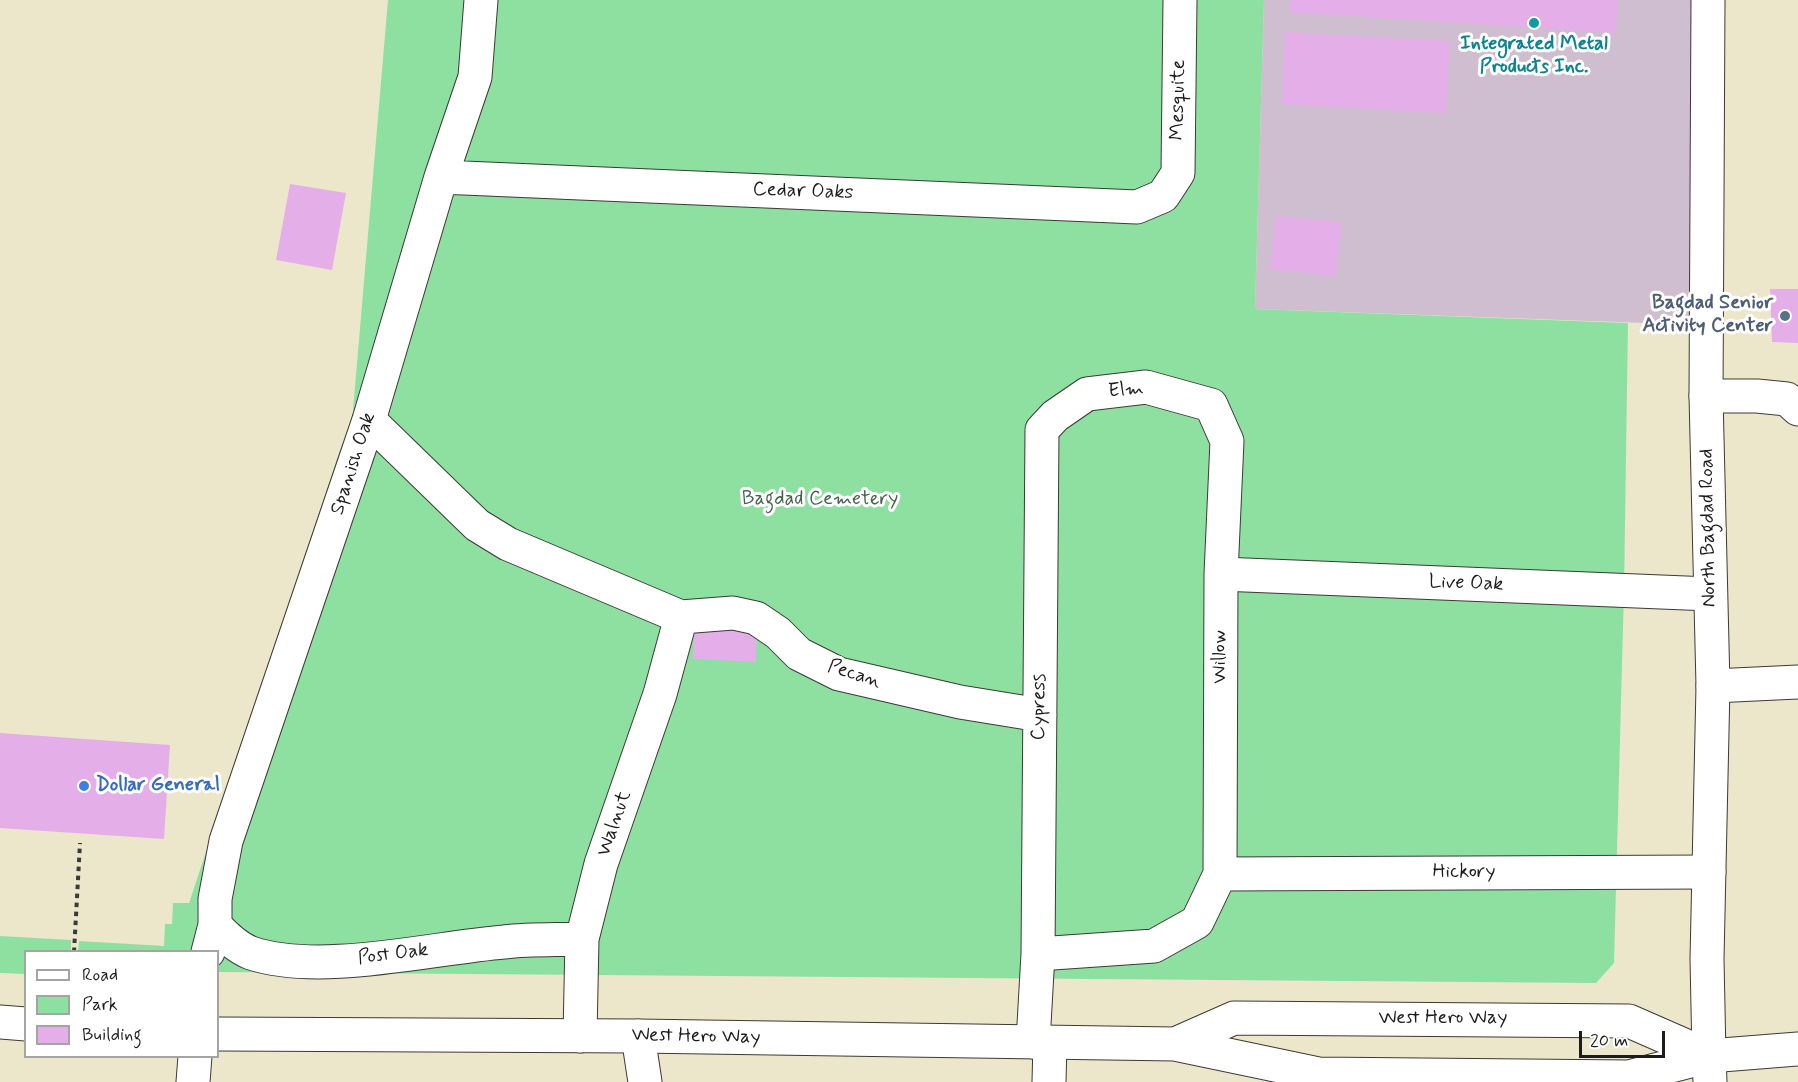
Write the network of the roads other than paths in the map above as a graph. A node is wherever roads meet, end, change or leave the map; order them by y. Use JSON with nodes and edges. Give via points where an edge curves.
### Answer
{"nodes":[{"id":1,"x":481,"y":0,"type":"edge"},
{"id":2,"x":1180,"y":0,"type":"edge"},
{"id":3,"x":1708,"y":0,"type":"edge"},
{"id":4,"x":441,"y":177,"type":"junction"},
{"id":5,"x":1163,"y":196,"type":"joint"},
{"id":6,"x":1706,"y":396,"type":"junction"},
{"id":7,"x":1798,"y":409,"type":"edge"},
{"id":8,"x":369,"y":420,"type":"junction"},
{"id":9,"x":1227,"y":441,"type":"joint"},
{"id":10,"x":1042,"y":460,"type":"joint"},
{"id":11,"x":1221,"y":574,"type":"junction"},
{"id":12,"x":1710,"y":594,"type":"junction"},
{"id":13,"x":681,"y":617,"type":"junction"},
{"id":14,"x":1798,"y":682,"type":"edge"},
{"id":15,"x":1713,"y":686,"type":"junction"},
{"id":16,"x":1040,"y":715,"type":"junction"},
{"id":17,"x":1709,"y":872,"type":"junction"},
{"id":18,"x":1220,"y":874,"type":"junction"},
{"id":19,"x":211,"y":938,"type":"edge"},
{"id":20,"x":582,"y":939,"type":"junction"},
{"id":21,"x":1038,"y":954,"type":"junction"},
{"id":22,"x":0,"y":1022,"type":"edge"},
{"id":23,"x":24,"y":1024,"type":"edge"},
{"id":24,"x":219,"y":1034,"type":"edge"},
{"id":25,"x":580,"y":1036,"type":"junction"},
{"id":26,"x":638,"y":1036,"type":"junction"},
{"id":27,"x":1042,"y":1043,"type":"junction"},
{"id":28,"x":1175,"y":1044,"type":"junction"},
{"id":29,"x":1798,"y":1049,"type":"edge"},
{"id":30,"x":195,"y":1058,"type":"edge"},
{"id":31,"x":1710,"y":1069,"type":"edge"},
{"id":32,"x":1318,"y":1078,"type":"edge"},
{"id":33,"x":193,"y":1082,"type":"edge"},
{"id":34,"x":645,"y":1082,"type":"edge"},
{"id":35,"x":1048,"y":1082,"type":"edge"}],
"edges":[{"from":1,"to":4,"type":"main road","name":"Spanish Oak","via":[[475,77]]},
{"from":2,"to":5,"type":"main road","name":"Mesquite","via":[[1178,173]]},
{"from":3,"to":6,"type":"main road","name":"North Bagdad Road"},
{"from":4,"to":5,"type":"main road","name":"Cedar Oaks","via":[[1137,207]]},
{"from":4,"to":8,"type":"main road","name":"Spanish Oak"},
{"from":6,"to":7,"type":"main road","via":[[1787,399]]},
{"from":6,"to":12,"type":"main road","name":"North Bagdad Road"},
{"from":8,"to":13,"type":"main road","via":[[477,525],[500,539]]},
{"from":8,"to":19,"type":"main road","name":"Spanish Oak","via":[[226,841]]},
{"from":9,"to":10,"type":"main road","name":"Elm","via":[[1211,405],[1146,387],[1087,394],[1055,416],[1042,430]]},
{"from":9,"to":11,"type":"main road","name":"Willow"},
{"from":10,"to":16,"type":"main road","name":"Cypress"},
{"from":11,"to":12,"type":"main road","name":"Live Oak"},
{"from":11,"to":18,"type":"main road","name":"Willow"},
{"from":12,"to":15,"type":"main road","name":"North Bagdad Road"},
{"from":13,"to":16,"type":"main road","name":"Pecan","via":[[733,613],[756,618],[799,654],[839,674],[960,702]]},
{"from":13,"to":20,"type":"main road","name":"Walnut","via":[[660,694],[601,864]]},
{"from":14,"to":15,"type":"main road"},
{"from":15,"to":17,"type":"main road","name":"North Bagdad Road"},
{"from":16,"to":21,"type":"main road","name":"Cypress"},
{"from":17,"to":18,"type":"main road","name":"Hickory"},
{"from":17,"to":31,"type":"main road","name":"North Bagdad Road"},
{"from":18,"to":21,"type":"main road","via":[[1197,922],[1154,946]]},
{"from":19,"to":20,"type":"main road","name":"Post Oak","via":[[225,936],[249,952],[291,961],[348,960],[506,942]]},
{"from":20,"to":25,"type":"main road","name":"Walnut"},
{"from":21,"to":27,"type":"main road","name":"Cypress"},
{"from":22,"to":23,"type":"main road"},
{"from":24,"to":25,"type":"main road","name":"West Hero Way"},
{"from":25,"to":26,"type":"main road","name":"West Hero Way"},
{"from":26,"to":27,"type":"main road","name":"West Hero Way"},
{"from":26,"to":34,"type":"main road"},
{"from":27,"to":28,"type":"main road","name":"West Hero Way"},
{"from":27,"to":35,"type":"main road","name":"Cypress"},
{"from":28,"to":31,"type":"main road","name":"West Hero Way","via":[[1234,1018],[1629,1021]]},
{"from":28,"to":32,"type":"main road","name":"West Hero Way"},
{"from":29,"to":31,"type":"main road","name":"West Hero Way"},
{"from":30,"to":33,"type":"main road"},
{"from":31,"to":32,"type":"main road","name":"West Hero Way","via":[[1629,1077]]}]}
